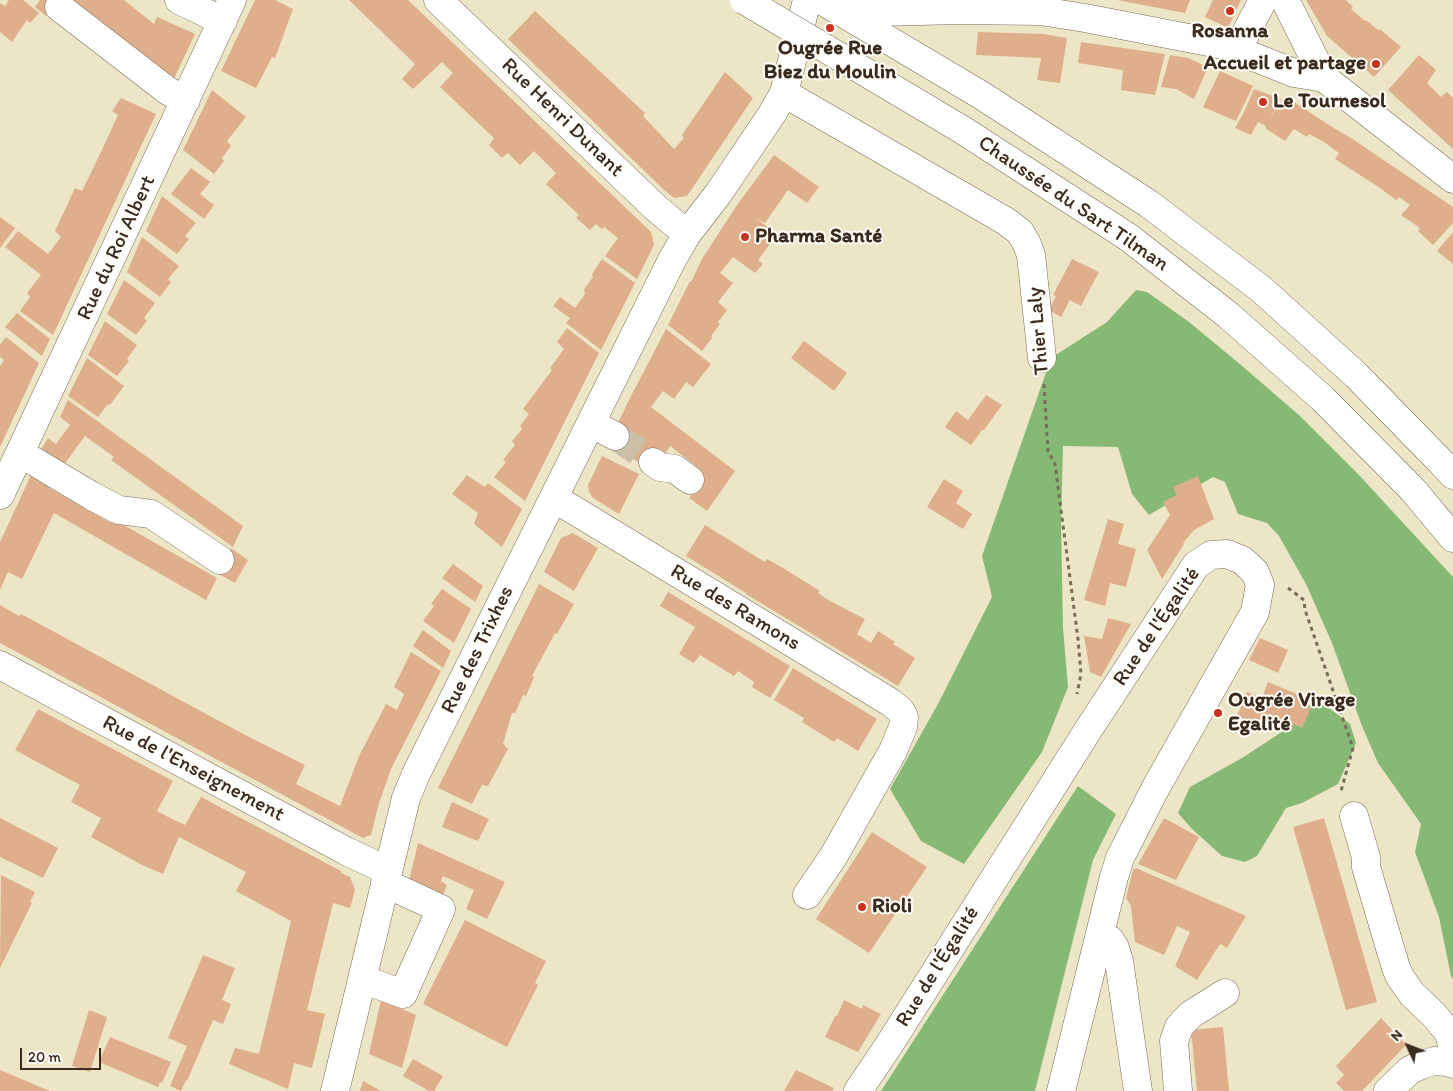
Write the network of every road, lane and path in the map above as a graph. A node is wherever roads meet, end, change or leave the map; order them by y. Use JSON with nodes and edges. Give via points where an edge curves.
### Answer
{"nodes":[{"id":1,"x":179,"y":0,"type":"edge"},
{"id":2,"x":438,"y":0,"type":"edge"},
{"id":3,"x":744,"y":0,"type":"edge"},
{"id":4,"x":806,"y":0,"type":"edge"},
{"id":5,"x":821,"y":0,"type":"edge"},
{"id":6,"x":843,"y":0,"type":"edge"},
{"id":7,"x":1263,"y":0,"type":"edge"},
{"id":8,"x":1285,"y":0,"type":"edge"},
{"id":9,"x":59,"y":7,"type":"dead end"},
{"id":10,"x":228,"y":10,"type":"edge"},
{"id":11,"x":1237,"y":50,"type":"junction"},
{"id":12,"x":1324,"y":78,"type":"junction"},
{"id":13,"x":784,"y":93,"type":"junction"},
{"id":14,"x":186,"y":100,"type":"junction"},
{"id":15,"x":1453,"y":179,"type":"edge"},
{"id":16,"x":687,"y":234,"type":"junction"},
{"id":17,"x":1042,"y":358,"type":"joint"},
{"id":18,"x":20,"y":454,"type":"junction"},
{"id":19,"x":653,"y":462,"type":"tunnel mouth"},
{"id":20,"x":1453,"y":475,"type":"edge"},
{"id":21,"x":690,"y":480,"type":"dead end"},
{"id":22,"x":0,"y":495,"type":"edge"},
{"id":23,"x":554,"y":498,"type":"junction"},
{"id":24,"x":1453,"y":538,"type":"edge"},
{"id":25,"x":220,"y":560,"type":"dead end"},
{"id":26,"x":1260,"y":585,"type":"junction"},
{"id":27,"x":0,"y":666,"type":"edge"},
{"id":28,"x":1072,"y":701,"type":"dead end"},
{"id":29,"x":1347,"y":807,"type":"joint"},
{"id":30,"x":387,"y":877,"type":"junction"},
{"id":31,"x":807,"y":895,"type":"dead end"},
{"id":32,"x":1100,"y":937,"type":"junction"},
{"id":33,"x":362,"y":979,"type":"junction"},
{"id":34,"x":1225,"y":993,"type":"dead end"},
{"id":35,"x":1453,"y":1050,"type":"edge"},
{"id":36,"x":1453,"y":1064,"type":"edge"},
{"id":37,"x":335,"y":1091,"type":"edge"},
{"id":38,"x":858,"y":1091,"type":"edge"},
{"id":39,"x":1062,"y":1091,"type":"edge"},
{"id":40,"x":1138,"y":1091,"type":"edge"},
{"id":41,"x":1178,"y":1091,"type":"edge"},
{"id":42,"x":1388,"y":1091,"type":"edge"}],
"edges":[{"from":1,"to":10,"type":"main road"},
{"from":2,"to":16,"type":"main road","name":"Rue Henri Dunant"},
{"from":3,"to":24,"type":"main road","name":"Chaussée du Sart Tilman","bridge":true,"via":[[961,129],[1128,237],[1228,315],[1323,399],[1413,490]]},
{"from":4,"to":13,"type":"main road","name":"Rue des Trixhes"},
{"from":5,"to":20,"type":"main road","name":"Chaussée du Sart Tilman","via":[[981,95],[1149,204],[1261,289],[1356,375]]},
{"from":6,"to":11,"type":"main road","via":[[878,12],[1054,13],[1206,40]]},
{"from":7,"to":11,"type":"main road"},
{"from":8,"to":12,"type":"main road"},
{"from":9,"to":14,"type":"main road","via":[[168,91]]},
{"from":10,"to":14,"type":"main road","name":"Rue du Roi Albert"},
{"from":11,"to":12,"type":"main road","via":[[1294,72]]},
{"from":12,"to":15,"type":"main road"},
{"from":13,"to":16,"type":"main road","name":"Rue des Trixhes","via":[[718,194]]},
{"from":13,"to":17,"type":"main road","name":"Thier Laly","via":[[1020,232],[1031,255]]},
{"from":14,"to":18,"type":"main road","name":"Rue du Roi Albert"},
{"from":16,"to":23,"type":"main road","name":"Rue des Trixhes","via":[[672,260],[603,430]]},
{"from":17,"to":28,"type":"path","name":"Thier Laly","via":[[1048,451],[1056,464],[1078,639],[1081,674],[1077,695]]},
{"from":18,"to":22,"type":"main road","name":"Rue du Roi Albert"},
{"from":18,"to":25,"type":"main road","via":[[119,510],[151,514]]},
{"from":19,"to":21,"type":"main road","via":[[660,467],[675,468]]},
{"from":23,"to":30,"type":"main road","name":"Rue des Trixhes","via":[[416,774],[406,798]]},
{"from":23,"to":31,"type":"main road","name":"Rue des Ramons","via":[[900,710],[904,727],[893,751]]},
{"from":26,"to":29,"type":"path","via":[[1286,587],[1304,600],[1353,748]]},
{"from":26,"to":32,"type":"main road","via":[[1255,612],[1120,858]]},
{"from":26,"to":38,"type":"main road","name":"Rue de l'Égalité","via":[[1255,572],[1242,560],[1227,554],[1211,555],[1196,565]]},
{"from":27,"to":30,"type":"main road","name":"Rue de l'Enseignement","via":[[346,851]]},
{"from":29,"to":35,"type":"main road","via":[[1366,856],[1366,867],[1396,968],[1412,994],[1449,1033]]},
{"from":30,"to":33,"type":"main road","name":"Rue des Trixhes"},
{"from":30,"to":33,"type":"main road","name":"Rue de l'Enseignement","via":[[441,909],[403,994]]},
{"from":32,"to":39,"type":"main road"},
{"from":32,"to":40,"type":"main road","via":[[1110,940],[1119,961]]},
{"from":33,"to":37,"type":"main road","name":"Rue des Trixhes"},
{"from":34,"to":41,"type":"main road","via":[[1190,1015],[1179,1027],[1174,1041]]},
{"from":36,"to":42,"type":"main road","via":[[1434,1061],[1421,1065],[1410,1070]]}]}
